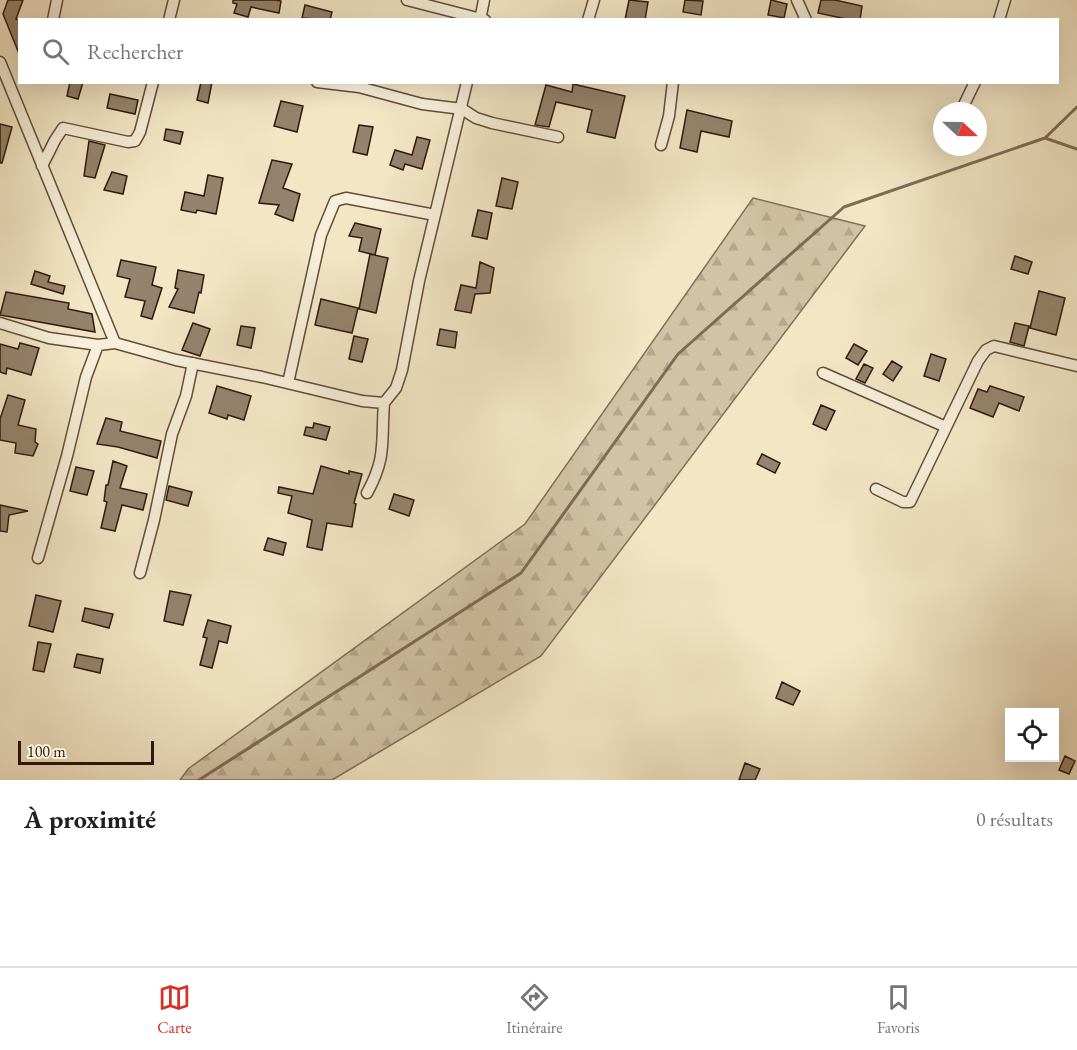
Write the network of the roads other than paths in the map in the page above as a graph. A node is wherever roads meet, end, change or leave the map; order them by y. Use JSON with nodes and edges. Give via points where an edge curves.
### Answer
{"nodes":[{"id":1,"x":57,"y":0,"type":"edge"},
{"id":2,"x":174,"y":0,"type":"edge"},
{"id":3,"x":407,"y":0,"type":"edge"},
{"id":4,"x":484,"y":0,"type":"edge"},
{"id":5,"x":594,"y":0,"type":"edge"},
{"id":6,"x":797,"y":0,"type":"edge"},
{"id":7,"x":1005,"y":0,"type":"edge"},
{"id":8,"x":53,"y":18,"type":"edge"},
{"id":9,"x":170,"y":18,"type":"edge"},
{"id":10,"x":478,"y":18,"type":"edge"},
{"id":11,"x":482,"y":18,"type":"edge"},
{"id":12,"x":589,"y":18,"type":"edge"},
{"id":13,"x":805,"y":18,"type":"edge"},
{"id":14,"x":1000,"y":18,"type":"edge"},
{"id":15,"x":0,"y":62,"type":"edge"},
{"id":16,"x":152,"y":84,"type":"edge"},
{"id":17,"x":334,"y":84,"type":"edge"},
{"id":18,"x":467,"y":84,"type":"edge"},
{"id":19,"x":673,"y":84,"type":"edge"},
{"id":20,"x":974,"y":84,"type":"edge"},
{"id":21,"x":965,"y":102,"type":"edge"},
{"id":22,"x":462,"y":109,"type":"junction"},
{"id":23,"x":558,"y":137,"type":"dead end"},
{"id":24,"x":661,"y":145,"type":"dead end"},
{"id":25,"x":42,"y":166,"type":"junction"},
{"id":26,"x":435,"y":215,"type":"junction"},
{"id":27,"x":0,"y":323,"type":"edge"},
{"id":28,"x":115,"y":343,"type":"junction"},
{"id":29,"x":98,"y":345,"type":"junction"},
{"id":30,"x":193,"y":363,"type":"junction"},
{"id":31,"x":1077,"y":366,"type":"edge"},
{"id":32,"x":823,"y":373,"type":"dead end"},
{"id":33,"x":288,"y":383,"type":"junction"},
{"id":34,"x":384,"y":403,"type":"junction"},
{"id":35,"x":946,"y":427,"type":"junction"},
{"id":36,"x":876,"y":489,"type":"dead end"},
{"id":37,"x":367,"y":493,"type":"dead end"},
{"id":38,"x":38,"y":558,"type":"dead end"},
{"id":39,"x":140,"y":573,"type":"dead end"}],
"edges":[{"from":1,"to":8,"type":"street"},
{"from":2,"to":9,"type":"street"},
{"from":3,"to":10,"type":"street"},
{"from":4,"to":11,"type":"street"},
{"from":5,"to":12,"type":"street"},
{"from":6,"to":13,"type":"street"},
{"from":7,"to":14,"type":"street"},
{"from":15,"to":25,"type":"street"},
{"from":16,"to":25,"type":"street","via":[[135,141],[63,128]]},
{"from":17,"to":22,"type":"street"},
{"from":18,"to":22,"type":"street"},
{"from":19,"to":24,"type":"street"},
{"from":20,"to":21,"type":"street"},
{"from":22,"to":23,"type":"street","via":[[484,121]]},
{"from":22,"to":26,"type":"street"},
{"from":25,"to":28,"type":"street"},
{"from":26,"to":33,"type":"street","via":[[346,198],[335,201],[321,235]]},
{"from":26,"to":34,"type":"street","via":[[402,370],[396,388]]},
{"from":27,"to":29,"type":"street","via":[[49,338]]},
{"from":28,"to":29,"type":"street"},
{"from":28,"to":30,"type":"street"},
{"from":29,"to":38,"type":"street"},
{"from":30,"to":33,"type":"street"},
{"from":30,"to":39,"type":"street"},
{"from":31,"to":35,"type":"street","via":[[993,346],[978,361]]},
{"from":32,"to":35,"type":"street"},
{"from":33,"to":34,"type":"street"},
{"from":34,"to":37,"type":"street","via":[[384,445]]},
{"from":35,"to":36,"type":"street","via":[[910,502]]}]}
